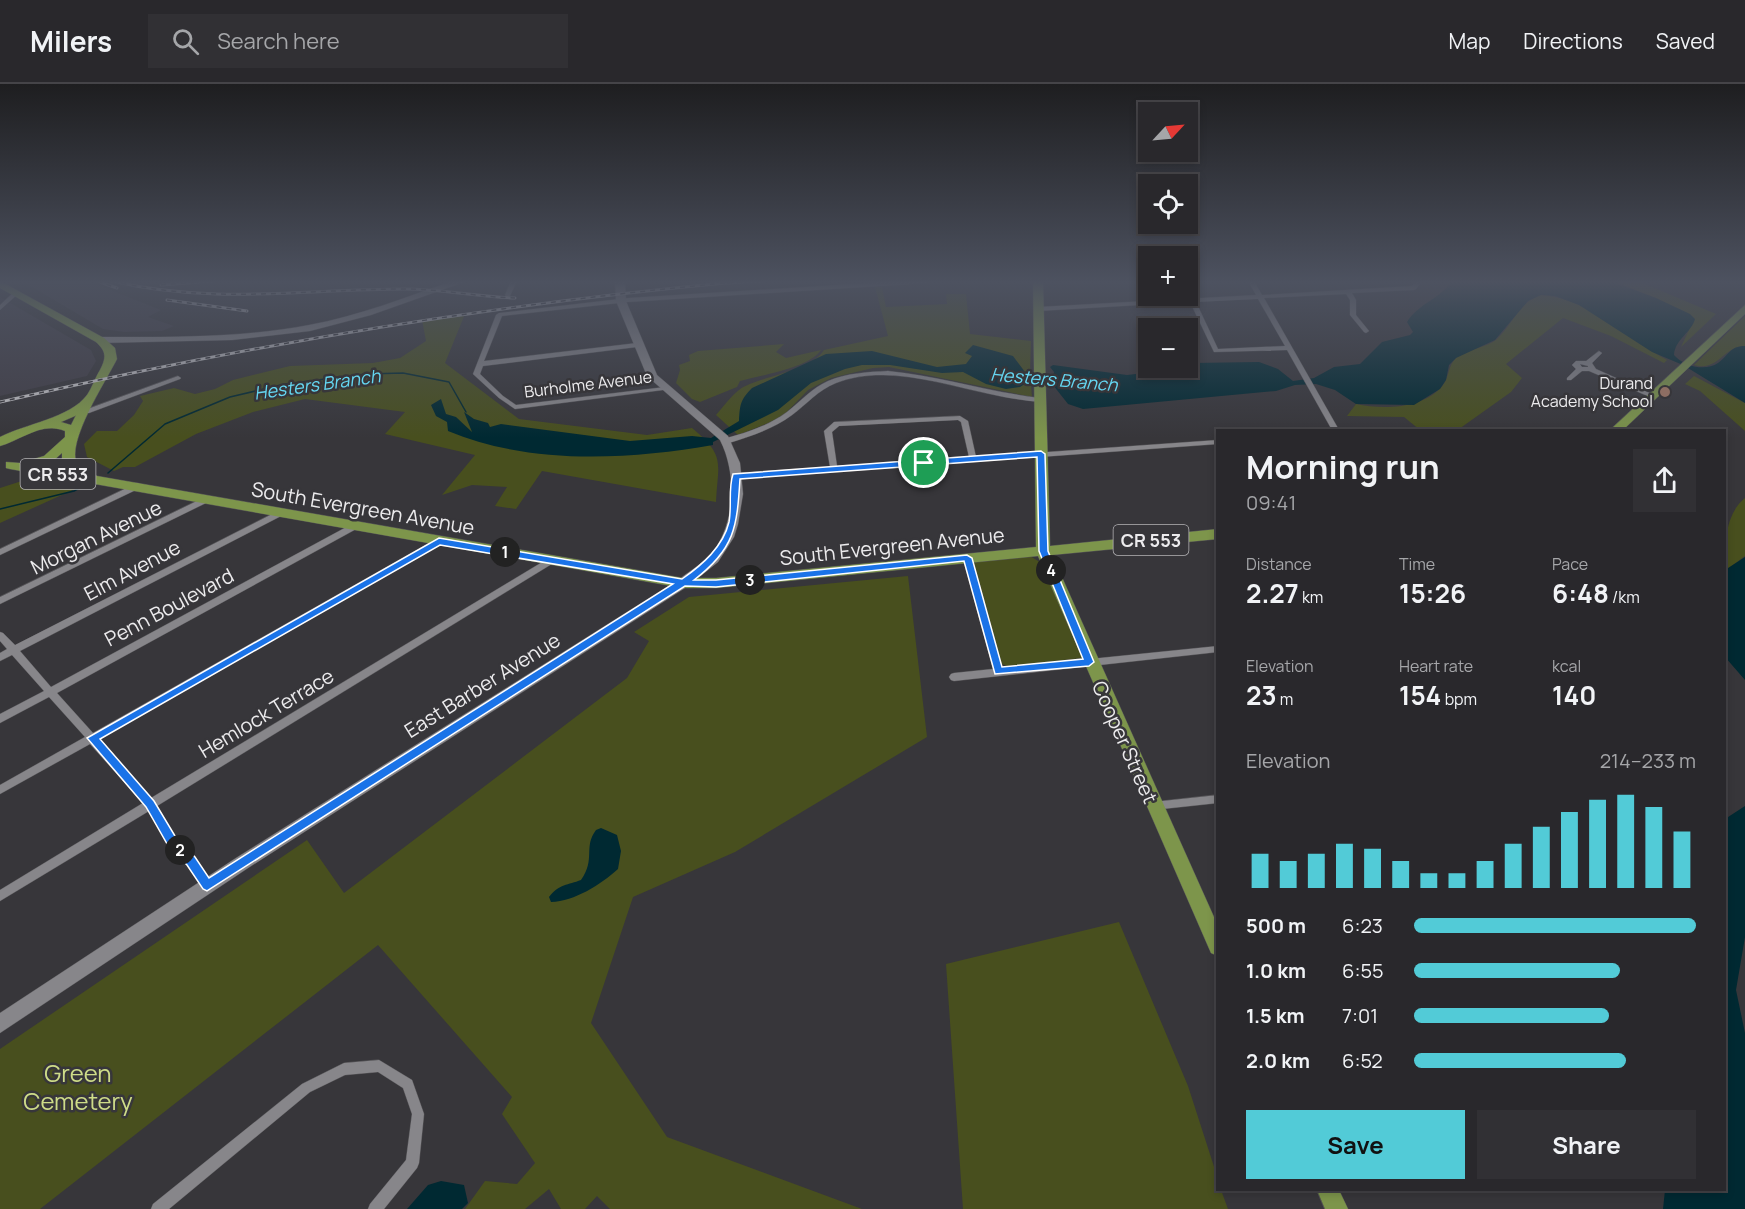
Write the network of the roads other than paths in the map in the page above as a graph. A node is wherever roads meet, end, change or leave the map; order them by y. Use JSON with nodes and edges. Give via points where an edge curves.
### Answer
{"nodes":[{"id":1,"x":88,"y":334,"type":"edge"},
{"id":2,"x":268,"y":334,"type":"edge"},
{"id":3,"x":491,"y":334,"type":"edge"},
{"id":4,"x":633,"y":334,"type":"edge"},
{"id":5,"x":1038,"y":334,"type":"edge"},
{"id":6,"x":1207,"y":334,"type":"edge"},
{"id":7,"x":1281,"y":334,"type":"edge"},
{"id":8,"x":1718,"y":334,"type":"edge"},
{"id":9,"x":145,"y":339,"type":"junction"},
{"id":10,"x":100,"y":340,"type":"junction"},
{"id":11,"x":637,"y":345,"type":"junction"},
{"id":12,"x":1289,"y":348,"type":"junction"},
{"id":13,"x":1599,"y":353,"type":"dead end"},
{"id":14,"x":111,"y":359,"type":"junction"},
{"id":15,"x":479,"y":364,"type":"junction"},
{"id":16,"x":1590,"y":366,"type":"junction"},
{"id":17,"x":178,"y":378,"type":"dead end"},
{"id":18,"x":1569,"y":379,"type":"dead end"},
{"id":19,"x":663,"y":388,"type":"junction"},
{"id":20,"x":93,"y":396,"type":"junction"},
{"id":21,"x":1652,"y":396,"type":"junction"},
{"id":22,"x":1040,"y":400,"type":"junction"},
{"id":23,"x":86,"y":411,"type":"junction"},
{"id":24,"x":1334,"y":429,"type":"edge"},
{"id":25,"x":1617,"y":429,"type":"edge"},
{"id":26,"x":28,"y":430,"type":"junction"},
{"id":27,"x":71,"y":437,"type":"junction"},
{"id":28,"x":723,"y":438,"type":"junction"},
{"id":29,"x":4,"y":439,"type":"edge"},
{"id":30,"x":1216,"y":442,"type":"edge"},
{"id":31,"x":1041,"y":454,"type":"junction"},
{"id":32,"x":973,"y":459,"type":"junction"},
{"id":33,"x":3,"y":463,"type":"edge"},
{"id":34,"x":834,"y":469,"type":"junction"},
{"id":35,"x":736,"y":476,"type":"junction"},
{"id":36,"x":105,"y":482,"type":"junction"},
{"id":37,"x":137,"y":486,"type":"junction"},
{"id":38,"x":205,"y":500,"type":"junction"},
{"id":39,"x":280,"y":513,"type":"junction"},
{"id":40,"x":355,"y":526,"type":"junction"},
{"id":41,"x":1216,"y":534,"type":"edge"},
{"id":42,"x":439,"y":541,"type":"junction"},
{"id":43,"x":1044,"y":551,"type":"junction"},
{"id":44,"x":0,"y":552,"type":"edge"},
{"id":45,"x":967,"y":558,"type":"junction"},
{"id":46,"x":552,"y":560,"type":"junction"},
{"id":47,"x":683,"y":583,"type":"junction"},
{"id":48,"x":0,"y":601,"type":"edge"},
{"id":49,"x":0,"y":635,"type":"edge"},
{"id":50,"x":1216,"y":649,"type":"edge"},
{"id":51,"x":14,"y":650,"type":"junction"},
{"id":52,"x":0,"y":657,"type":"edge"},
{"id":53,"x":1089,"y":662,"type":"junction"},
{"id":54,"x":998,"y":671,"type":"junction"},
{"id":55,"x":954,"y":677,"type":"dead end"},
{"id":56,"x":51,"y":691,"type":"junction"},
{"id":57,"x":0,"y":719,"type":"edge"},
{"id":58,"x":93,"y":738,"type":"junction"},
{"id":59,"x":0,"y":790,"type":"edge"},
{"id":60,"x":1216,"y":799,"type":"edge"},
{"id":61,"x":150,"y":804,"type":"junction"},
{"id":62,"x":1153,"y":806,"type":"junction"},
{"id":63,"x":207,"y":885,"type":"junction"},
{"id":64,"x":0,"y":896,"type":"edge"},
{"id":65,"x":1216,"y":943,"type":"edge"},
{"id":66,"x":0,"y":1024,"type":"edge"},
{"id":67,"x":1328,"y":1191,"type":"edge"},
{"id":68,"x":158,"y":1209,"type":"edge"},
{"id":69,"x":375,"y":1209,"type":"edge"},
{"id":70,"x":1337,"y":1209,"type":"edge"}],
"edges":[{"from":1,"to":10,"type":"main road"},
{"from":2,"to":9,"type":"street"},
{"from":3,"to":15,"type":"street"},
{"from":4,"to":11,"type":"street"},
{"from":5,"to":22,"type":"main road","name":"Cooper Street"},
{"from":6,"to":12,"type":"street","via":[[1216,351]]},
{"from":7,"to":12,"type":"street"},
{"from":8,"to":21,"type":"main road"},
{"from":9,"to":10,"type":"street"},
{"from":9,"to":14,"type":"street","via":[[123,348]]},
{"from":10,"to":14,"type":"main road","via":[[109,348]]},
{"from":11,"to":15,"type":"street"},
{"from":11,"to":19,"type":"street","via":[[652,376]]},
{"from":12,"to":24,"type":"street"},
{"from":13,"to":16,"type":"street"},
{"from":14,"to":20,"type":"main road"},
{"from":15,"to":19,"type":"street","name":"Burholme Avenue","via":[[478,378],[515,407]]},
{"from":16,"to":18,"type":"street"},
{"from":16,"to":21,"type":"street"},
{"from":17,"to":23,"type":"street"},
{"from":19,"to":28,"type":"street"},
{"from":20,"to":23,"type":"main road"},
{"from":20,"to":26,"type":"main road","via":[[71,413]]},
{"from":21,"to":25,"type":"main road"},
{"from":22,"to":28,"type":"street","via":[[879,372],[818,388],[782,419]]},
{"from":22,"to":31,"type":"main road","name":"Cooper Street"},
{"from":23,"to":27,"type":"main road"},
{"from":26,"to":27,"type":"main road","via":[[59,424],[69,428]]},
{"from":26,"to":29,"type":"main road"},
{"from":27,"to":33,"type":"main road","via":[[44,461],[28,465]]},
{"from":27,"to":36,"type":"main road","name":"South Evergreen Avenue","number":"CR 553","via":[[67,457],[73,466]]},
{"from":28,"to":35,"type":"street","name":"East Barber Avenue","via":[[736,461]]},
{"from":30,"to":31,"type":"street"},
{"from":31,"to":32,"type":"street"},
{"from":31,"to":43,"type":"main road","name":"Cooper Street"},
{"from":32,"to":34,"type":"street"},
{"from":32,"to":34,"type":"street","via":[[960,418],[837,424],[828,431]]},
{"from":33,"to":36,"type":"main road","name":"South Evergreen Avenue","number":"CR 553"},
{"from":34,"to":35,"type":"street"},
{"from":35,"to":47,"type":"street","name":"East Barber Avenue","via":[[733,522],[725,543],[705,567]]},
{"from":36,"to":37,"type":"main road","name":"South Evergreen Avenue","number":"CR 553"},
{"from":37,"to":38,"type":"main road","name":"South Evergreen Avenue","number":"CR 553"},
{"from":37,"to":44,"type":"street"},
{"from":38,"to":39,"type":"main road","name":"South Evergreen Avenue","number":"CR 553"},
{"from":38,"to":48,"type":"street","name":"Morgan Avenue"},
{"from":39,"to":40,"type":"main road","name":"South Evergreen Avenue","number":"CR 553"},
{"from":39,"to":51,"type":"street","name":"Elm Avenue"},
{"from":40,"to":42,"type":"main road","name":"South Evergreen Avenue","number":"CR 553"},
{"from":40,"to":56,"type":"street","name":"Penn Boulevard"},
{"from":41,"to":43,"type":"main road","number":"CR 553"},
{"from":42,"to":46,"type":"main road","name":"South Evergreen Avenue","number":"CR 553"},
{"from":42,"to":58,"type":"street"},
{"from":43,"to":45,"type":"main road","name":"South Evergreen Avenue","number":"CR 553"},
{"from":43,"to":53,"type":"main road","name":"Cooper Street"},
{"from":45,"to":47,"type":"main road","name":"South Evergreen Avenue","number":"CR 553"},
{"from":45,"to":54,"type":"street"},
{"from":46,"to":47,"type":"main road","name":"South Evergreen Avenue","number":"CR 553"},
{"from":46,"to":61,"type":"street","name":"Hemlock Terrace"},
{"from":47,"to":63,"type":"street","name":"East Barber Avenue"},
{"from":49,"to":51,"type":"street"},
{"from":50,"to":53,"type":"street"},
{"from":51,"to":52,"type":"street","name":"Elm Avenue"},
{"from":51,"to":56,"type":"street"},
{"from":53,"to":54,"type":"street"},
{"from":53,"to":62,"type":"main road","name":"Cooper Street"},
{"from":54,"to":55,"type":"street"},
{"from":56,"to":57,"type":"street","name":"Penn Boulevard"},
{"from":56,"to":58,"type":"street"},
{"from":58,"to":59,"type":"street"},
{"from":58,"to":61,"type":"street"},
{"from":60,"to":62,"type":"street"},
{"from":61,"to":63,"type":"street","via":[[174,845]]},
{"from":61,"to":64,"type":"street","name":"Hemlock Terrace"},
{"from":62,"to":65,"type":"main road","name":"Cooper Street"},
{"from":63,"to":66,"type":"street","name":"East Barber Avenue"},
{"from":67,"to":70,"type":"main road"},
{"from":68,"to":69,"type":"street","via":[[306,1088],[344,1069],[378,1066],[408,1084],[418,1114],[412,1163]]}]}
